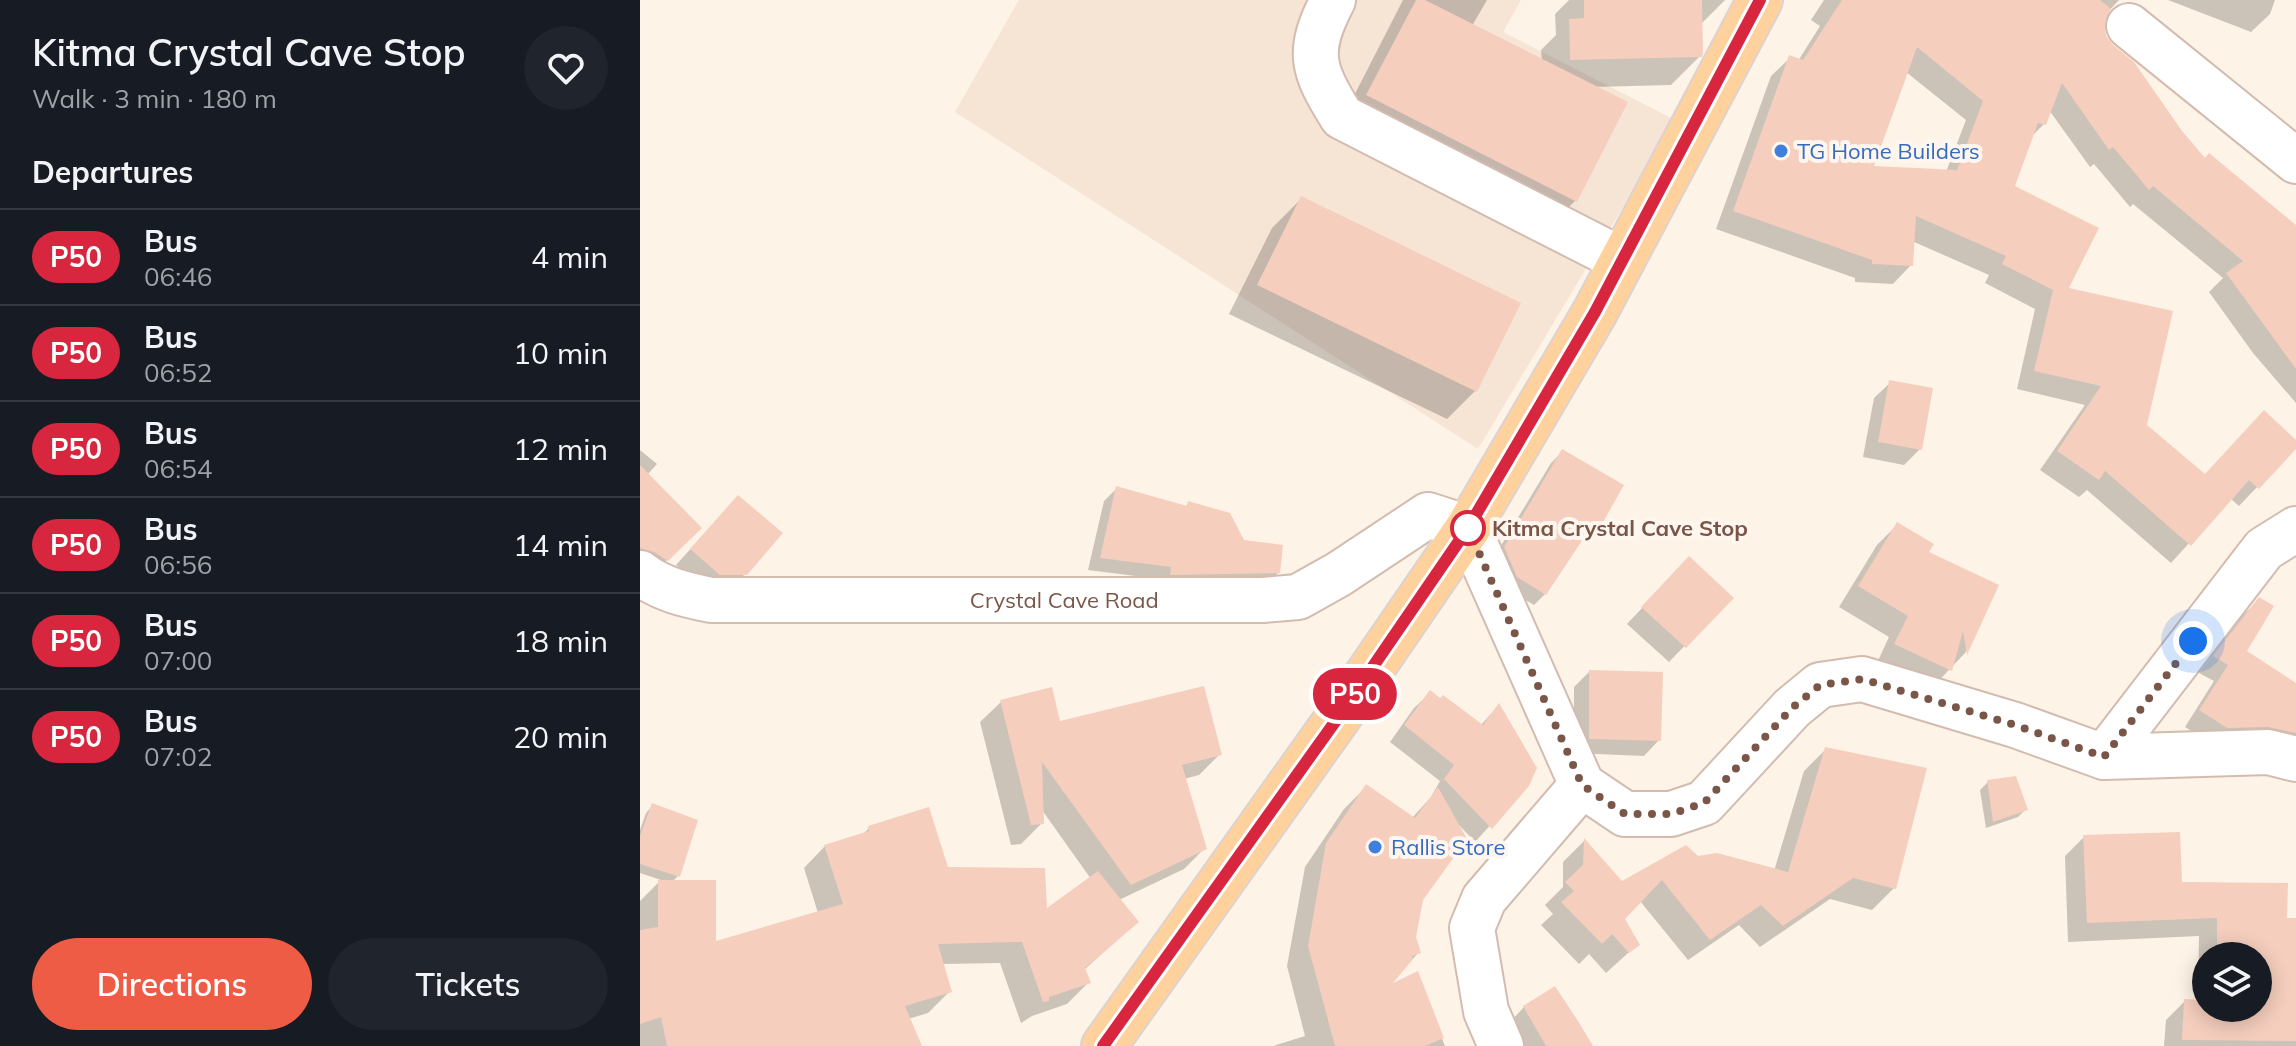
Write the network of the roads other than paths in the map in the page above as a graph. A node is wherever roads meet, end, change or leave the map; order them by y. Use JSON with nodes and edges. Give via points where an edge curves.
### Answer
{"nodes":[{"id":1,"x":1333,"y":0,"type":"edge"},
{"id":2,"x":1760,"y":0,"type":"edge"},
{"id":3,"x":2129,"y":26,"type":"dead end"},
{"id":4,"x":2296,"y":161,"type":"edge"},
{"id":5,"x":1622,"y":260,"type":"junction"},
{"id":6,"x":1468,"y":528,"type":"junction"},
{"id":7,"x":2296,"y":529,"type":"edge"},
{"id":8,"x":640,"y":573,"type":"edge"},
{"id":9,"x":2104,"y":757,"type":"junction"},
{"id":10,"x":2296,"y":759,"type":"edge"},
{"id":11,"x":1582,"y":785,"type":"junction"},
{"id":12,"x":1104,"y":1046,"type":"edge"},
{"id":13,"x":1501,"y":1046,"type":"edge"}],
"edges":[{"from":1,"to":5,"type":"street","via":[[1314,45],[1321,83],[1342,117]]},
{"from":2,"to":5,"type":"main road"},
{"from":3,"to":4,"type":"street"},
{"from":5,"to":6,"type":"main road"},
{"from":6,"to":8,"type":"street","name":"Crystal Cave Road","via":[[1428,515],[1298,597],[1263,600],[711,600],[681,594]]},
{"from":6,"to":11,"type":"street"},
{"from":6,"to":12,"type":"main road"},
{"from":7,"to":9,"type":"street","via":[[2264,549]]},
{"from":9,"to":10,"type":"street","via":[[2268,752]]},
{"from":9,"to":11,"type":"street","via":[[1862,679],[1820,685],[1704,803],[1671,814],[1625,814]]},
{"from":11,"to":13,"type":"street","via":[[1484,899],[1472,928],[1486,1011]]}]}
